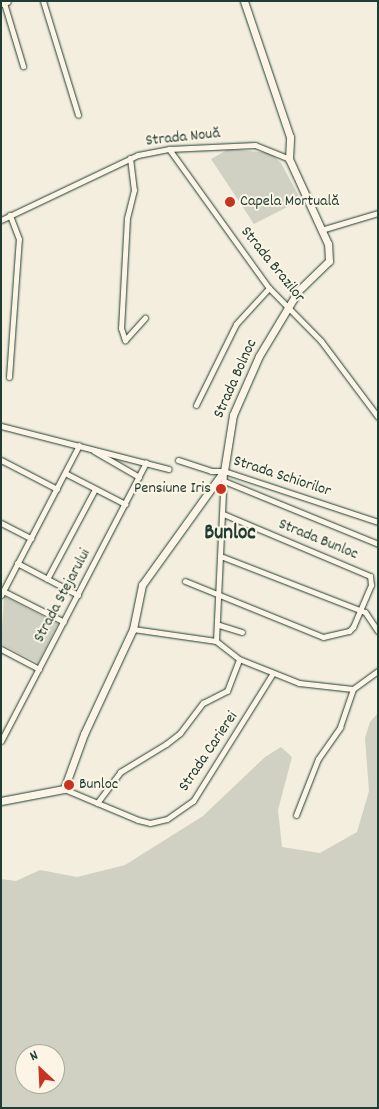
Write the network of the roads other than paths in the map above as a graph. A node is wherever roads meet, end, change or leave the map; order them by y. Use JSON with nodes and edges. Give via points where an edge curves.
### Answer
{"nodes":[{"id":1,"x":43,"y":1,"type":"edge"},
{"id":2,"x":244,"y":1,"type":"edge"},
{"id":3,"x":4,"y":2,"type":"edge"},
{"id":4,"x":23,"y":66,"type":"dead end"},
{"id":5,"x":78,"y":115,"type":"dead end"},
{"id":6,"x":169,"y":149,"type":"junction"},
{"id":7,"x":130,"y":158,"type":"junction"},
{"id":8,"x":289,"y":158,"type":"junction"},
{"id":9,"x":378,"y":213,"type":"edge"},
{"id":10,"x":10,"y":215,"type":"junction"},
{"id":11,"x":1,"y":220,"type":"edge"},
{"id":12,"x":321,"y":230,"type":"junction"},
{"id":13,"x":270,"y":288,"type":"junction"},
{"id":14,"x":288,"y":307,"type":"junction"},
{"id":15,"x":145,"y":318,"type":"dead end"},
{"id":16,"x":9,"y":377,"type":"dead end"},
{"id":17,"x":196,"y":405,"type":"dead end"},
{"id":18,"x":378,"y":417,"type":"edge"},
{"id":19,"x":1,"y":426,"type":"edge"},
{"id":20,"x":79,"y":445,"type":"junction"},
{"id":21,"x":90,"y":448,"type":"junction"},
{"id":22,"x":1,"y":460,"type":"edge"},
{"id":23,"x":178,"y":460,"type":"dead end"},
{"id":24,"x":146,"y":463,"type":"junction"},
{"id":25,"x":169,"y":469,"type":"dead end"},
{"id":26,"x":224,"y":471,"type":"junction"},
{"id":27,"x":65,"y":473,"type":"junction"},
{"id":28,"x":139,"y":477,"type":"junction"},
{"id":29,"x":224,"y":482,"type":"junction"},
{"id":30,"x":57,"y":489,"type":"junction"},
{"id":31,"x":95,"y":489,"type":"junction"},
{"id":32,"x":125,"y":504,"type":"junction"},
{"id":33,"x":223,"y":514,"type":"junction"},
{"id":34,"x":378,"y":522,"type":"edge"},
{"id":35,"x":1,"y":523,"type":"edge"},
{"id":36,"x":31,"y":538,"type":"junction"},
{"id":37,"x":378,"y":544,"type":"edge"},
{"id":38,"x":223,"y":557,"type":"junction"},
{"id":39,"x":17,"y":563,"type":"junction"},
{"id":40,"x":47,"y":579,"type":"junction"},
{"id":41,"x":185,"y":581,"type":"dead end"},
{"id":42,"x":2,"y":590,"type":"edge"},
{"id":43,"x":78,"y":595,"type":"junction"},
{"id":44,"x":221,"y":595,"type":"junction"},
{"id":45,"x":360,"y":610,"type":"junction"},
{"id":46,"x":64,"y":622,"type":"junction"},
{"id":47,"x":219,"y":625,"type":"junction"},
{"id":48,"x":133,"y":629,"type":"junction"},
{"id":49,"x":378,"y":631,"type":"edge"},
{"id":50,"x":242,"y":632,"type":"dead end"},
{"id":51,"x":216,"y":641,"type":"junction"},
{"id":52,"x":1,"y":649,"type":"edge"},
{"id":53,"x":239,"y":659,"type":"junction"},
{"id":54,"x":39,"y":669,"type":"junction"},
{"id":55,"x":378,"y":671,"type":"edge"},
{"id":56,"x":273,"y":673,"type":"junction"},
{"id":57,"x":353,"y":689,"type":"junction"},
{"id":58,"x":1,"y":741,"type":"edge"},
{"id":59,"x":64,"y":788,"type":"junction"},
{"id":60,"x":1,"y":801,"type":"edge"},
{"id":61,"x":97,"y":803,"type":"junction"},
{"id":62,"x":296,"y":815,"type":"dead end"}],
"edges":[{"from":1,"to":5,"type":"street"},
{"from":2,"to":8,"type":"street","name":"Strada Bolnoc","via":[[290,137]]},
{"from":3,"to":4,"type":"street"},
{"from":6,"to":7,"type":"street","name":"Strada Nouă"},
{"from":6,"to":8,"type":"street","name":"Strada Nouă","via":[[255,145]]},
{"from":6,"to":13,"type":"street","name":"Strada Brazilor"},
{"from":7,"to":10,"type":"street","name":"Strada Nouă"},
{"from":7,"to":15,"type":"street","via":[[134,190],[127,218],[121,328],[125,340]]},
{"from":8,"to":12,"type":"street","name":"Strada Bolnoc"},
{"from":9,"to":12,"type":"street"},
{"from":10,"to":11,"type":"street","name":"Strada Nouă"},
{"from":10,"to":16,"type":"street","via":[[19,239]]},
{"from":12,"to":14,"type":"street","name":"Strada Bolnoc","via":[[328,244],[327,267],[304,285]]},
{"from":13,"to":14,"type":"street","name":"Strada Brazilor"},
{"from":13,"to":17,"type":"street","via":[[236,324]]},
{"from":14,"to":18,"type":"street","name":"Strada Brazilor","via":[[321,340]]},
{"from":14,"to":26,"type":"street","name":"Strada Bolnoc","via":[[259,356],[233,415]]},
{"from":19,"to":20,"type":"street"},
{"from":20,"to":21,"type":"street"},
{"from":20,"to":27,"type":"street"},
{"from":21,"to":24,"type":"street"},
{"from":21,"to":28,"type":"street"},
{"from":22,"to":30,"type":"street"},
{"from":23,"to":26,"type":"street","name":"Strada Schiorilor","via":[[211,471]]},
{"from":24,"to":25,"type":"street"},
{"from":24,"to":28,"type":"street","name":"Strada Stejarului"},
{"from":26,"to":29,"type":"street"},
{"from":26,"to":34,"type":"street","name":"Strada Schiorilor"},
{"from":26,"to":48,"type":"street","name":"Strada Bolnoc","via":[[142,585]]},
{"from":27,"to":30,"type":"street"},
{"from":27,"to":31,"type":"street"},
{"from":28,"to":32,"type":"street","name":"Strada Stejarului"},
{"from":29,"to":33,"type":"street"},
{"from":29,"to":37,"type":"street","name":"Strada Schiorilor"},
{"from":30,"to":36,"type":"street"},
{"from":31,"to":32,"type":"street"},
{"from":31,"to":40,"type":"street"},
{"from":32,"to":43,"type":"street","name":"Strada Stejarului"},
{"from":33,"to":38,"type":"street"},
{"from":33,"to":45,"type":"street","name":"Strada Bunloc","via":[[365,572],[371,585]]},
{"from":35,"to":36,"type":"street"},
{"from":36,"to":39,"type":"street"},
{"from":38,"to":44,"type":"street"},
{"from":38,"to":45,"type":"street"},
{"from":39,"to":40,"type":"street"},
{"from":39,"to":42,"type":"street"},
{"from":40,"to":43,"type":"street"},
{"from":41,"to":44,"type":"street"},
{"from":42,"to":46,"type":"street"},
{"from":43,"to":46,"type":"street","name":"Strada Stejarului"},
{"from":44,"to":45,"type":"street","name":"Strada Bunloc","via":[[323,638],[350,631]]},
{"from":44,"to":47,"type":"street"},
{"from":45,"to":49,"type":"street","via":[[370,616]]},
{"from":46,"to":54,"type":"street","name":"Strada Stejarului"},
{"from":47,"to":50,"type":"street"},
{"from":47,"to":51,"type":"street"},
{"from":48,"to":51,"type":"street"},
{"from":48,"to":59,"type":"street","name":"Strada Bolnoc","via":[[84,734]]},
{"from":51,"to":53,"type":"street"},
{"from":52,"to":54,"type":"street"},
{"from":53,"to":56,"type":"street"},
{"from":53,"to":61,"type":"street","via":[[227,691],[203,703],[180,734],[120,772]]},
{"from":54,"to":58,"type":"street","name":"Strada Stejarului"},
{"from":55,"to":57,"type":"street"},
{"from":56,"to":57,"type":"street","via":[[300,683]]},
{"from":56,"to":61,"type":"street","name":"Strada Carierei","via":[[196,797],[184,808],[167,819],[150,823]]},
{"from":57,"to":62,"type":"street","via":[[340,727],[318,759]]},
{"from":59,"to":60,"type":"street"},
{"from":59,"to":61,"type":"street","name":"Strada Carierei"}]}
